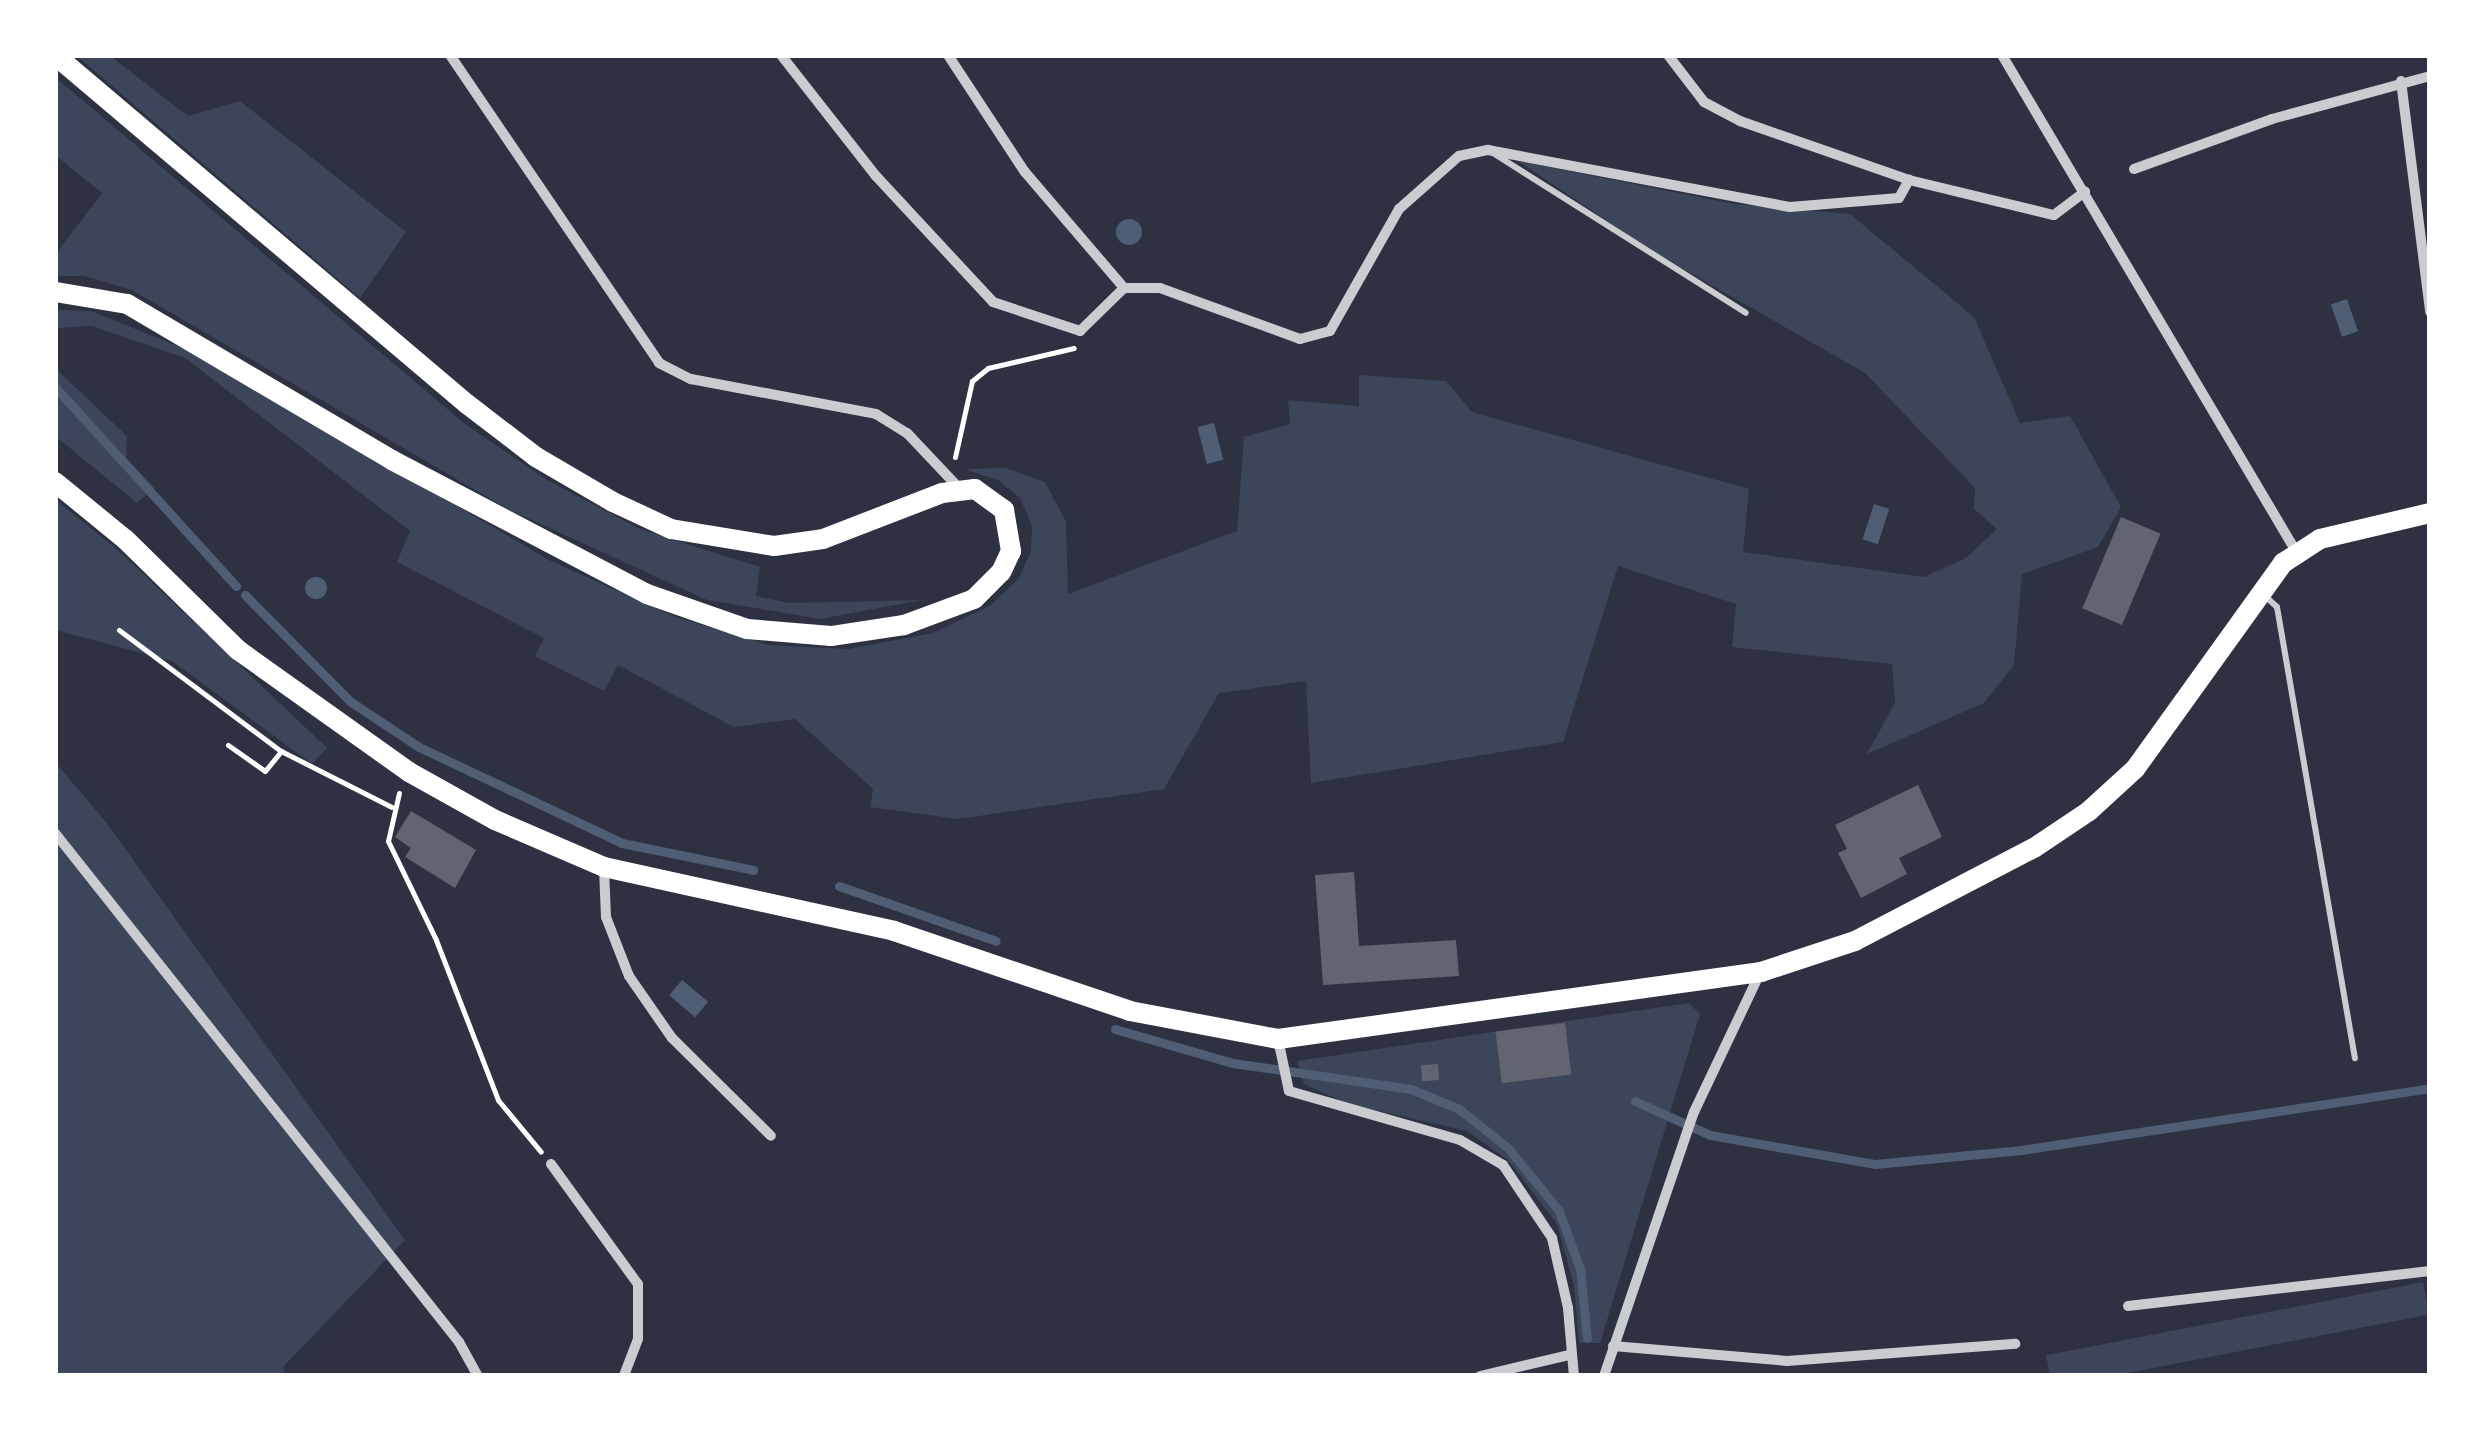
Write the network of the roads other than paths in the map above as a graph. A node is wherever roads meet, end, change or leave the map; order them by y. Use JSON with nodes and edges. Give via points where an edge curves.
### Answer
{"nodes":[{"id":1,"x":55,"y":55,"type":"edge"},
{"id":2,"x":450,"y":55,"type":"edge"},
{"id":3,"x":781,"y":55,"type":"edge"},
{"id":4,"x":948,"y":55,"type":"edge"},
{"id":5,"x":1668,"y":55,"type":"edge"},
{"id":6,"x":2002,"y":55,"type":"edge"},
{"id":7,"x":2430,"y":76,"type":"edge"},
{"id":8,"x":2401,"y":81,"type":"junction"},
{"id":9,"x":1488,"y":150,"type":"junction"},
{"id":10,"x":2134,"y":169,"type":"dead end"},
{"id":11,"x":1910,"y":180,"type":"junction"},
{"id":12,"x":2085,"y":192,"type":"junction"},
{"id":13,"x":1124,"y":288,"type":"junction"},
{"id":14,"x":55,"y":292,"type":"edge"},
{"id":15,"x":1746,"y":312,"type":"dead end"},
{"id":16,"x":2430,"y":312,"type":"edge"},
{"id":17,"x":55,"y":482,"type":"edge"},
{"id":18,"x":953,"y":482,"type":"junction"},
{"id":19,"x":2430,"y":513,"type":"edge"},
{"id":20,"x":2297,"y":553,"type":"junction"},
{"id":21,"x":2262,"y":593,"type":"junction"},
{"id":22,"x":55,"y":833,"type":"edge"},
{"id":23,"x":604,"y":866,"type":"junction"},
{"id":24,"x":1761,"y":972,"type":"junction"},
{"id":25,"x":1278,"y":1047,"type":"junction"},
{"id":26,"x":2355,"y":1058,"type":"dead end"},
{"id":27,"x":771,"y":1136,"type":"dead end"},
{"id":28,"x":551,"y":1164,"type":"road end"},
{"id":29,"x":2430,"y":1271,"type":"edge"},
{"id":30,"x":2128,"y":1306,"type":"dead end"},
{"id":31,"x":2015,"y":1344,"type":"dead end"},
{"id":32,"x":1613,"y":1346,"type":"junction"},
{"id":33,"x":1569,"y":1354,"type":"junction"},
{"id":34,"x":478,"y":1376,"type":"edge"},
{"id":35,"x":624,"y":1376,"type":"edge"},
{"id":36,"x":1480,"y":1376,"type":"edge"},
{"id":37,"x":1574,"y":1376,"type":"edge"},
{"id":38,"x":1604,"y":1376,"type":"edge"}],
"edges":[{"from":1,"to":18,"type":"main road","via":[[467,404],[536,457],[612,502],[671,529],[774,546],[823,538]]},
{"from":2,"to":18,"type":"street","via":[[659,363],[691,379],[876,414],[906,433]]},
{"from":3,"to":13,"type":"street","via":[[876,176],[993,302],[1080,331]]},
{"from":4,"to":13,"type":"street","via":[[1025,172]]},
{"from":5,"to":11,"type":"street","via":[[1704,102],[1740,121]]},
{"from":6,"to":12,"type":"street"},
{"from":7,"to":8,"type":"street"},
{"from":8,"to":10,"type":"street"},
{"from":8,"to":16,"type":"street"},
{"from":9,"to":11,"type":"street","via":[[1790,207],[1899,198]]},
{"from":9,"to":13,"type":"street","via":[[1460,156],[1398,209],[1330,331],[1300,339],[1160,288]]},
{"from":9,"to":15,"type":"lane"},
{"from":11,"to":12,"type":"street","via":[[2054,215]]},
{"from":12,"to":20,"type":"street"},
{"from":14,"to":18,"type":"main road","via":[[127,304],[392,460],[630,585],[748,629],[831,636],[904,626],[974,598],[1007,562],[1011,525],[993,496]]},
{"from":17,"to":23,"type":"main road","via":[[126,539],[238,650],[409,772],[494,820]]},
{"from":19,"to":20,"type":"main road","via":[[2337,534]]},
{"from":20,"to":21,"type":"main road"},
{"from":21,"to":24,"type":"main road","via":[[2135,769],[2089,811],[1882,928]]},
{"from":21,"to":26,"type":"lane","via":[[2277,608]]},
{"from":22,"to":34,"type":"street","via":[[459,1342]]},
{"from":23,"to":25,"type":"main road","via":[[894,931],[1130,1011]]},
{"from":23,"to":27,"type":"street","via":[[606,917],[629,976],[672,1038]]},
{"from":24,"to":25,"type":"main road"},
{"from":24,"to":32,"type":"street","via":[[1694,1112]]},
{"from":25,"to":33,"type":"street","via":[[1286,1087],[1460,1140],[1503,1164],[1552,1238],[1568,1308]]},
{"from":28,"to":35,"type":"street","via":[[638,1284],[640,1324]]},
{"from":29,"to":30,"type":"street"},
{"from":31,"to":32,"type":"street","via":[[1787,1362]]},
{"from":32,"to":38,"type":"street"},
{"from":33,"to":36,"type":"street"},
{"from":33,"to":37,"type":"street"}]}
